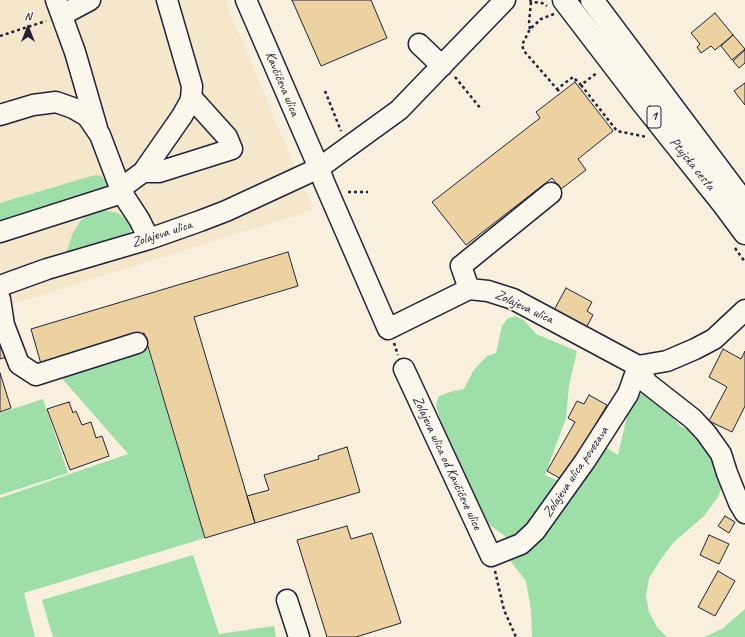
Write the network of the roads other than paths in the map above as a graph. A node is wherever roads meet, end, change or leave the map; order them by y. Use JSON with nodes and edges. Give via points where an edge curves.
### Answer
{"nodes":[{"id":1,"x":90,"y":0,"type":"edge"},
{"id":2,"x":167,"y":0,"type":"edge"},
{"id":3,"x":246,"y":0,"type":"edge"},
{"id":4,"x":505,"y":0,"type":"edge"},
{"id":5,"x":592,"y":0,"type":"edge"},
{"id":6,"x":559,"y":7,"type":"edge"},
{"id":7,"x":59,"y":8,"type":"edge"},
{"id":8,"x":419,"y":44,"type":"dead end"},
{"id":9,"x":448,"y":71,"type":"junction"},
{"id":10,"x":191,"y":97,"type":"junction"},
{"id":11,"x":0,"y":115,"type":"edge"},
{"id":12,"x":100,"y":135,"type":"junction"},
{"id":13,"x":319,"y":168,"type":"junction"},
{"id":14,"x":143,"y":172,"type":"junction"},
{"id":15,"x":121,"y":191,"type":"junction"},
{"id":16,"x":551,"y":193,"type":"dead end"},
{"id":17,"x":745,"y":204,"type":"edge"},
{"id":18,"x":0,"y":232,"type":"edge"},
{"id":19,"x":745,"y":233,"type":"edge"},
{"id":20,"x":149,"y":239,"type":"junction"},
{"id":21,"x":0,"y":286,"type":"edge"},
{"id":22,"x":469,"y":289,"type":"junction"},
{"id":23,"x":0,"y":299,"type":"edge"},
{"id":24,"x":745,"y":310,"type":"edge"},
{"id":25,"x":138,"y":343,"type":"dead end"},
{"id":26,"x":638,"y":366,"type":"junction"},
{"id":27,"x":404,"y":369,"type":"road end"},
{"id":28,"x":745,"y":513,"type":"edge"},
{"id":29,"x":491,"y":556,"type":"joint"},
{"id":30,"x":287,"y":600,"type":"dead end"},
{"id":31,"x":299,"y":637,"type":"edge"}],
"edges":[{"from":1,"to":7,"type":"street"},
{"from":2,"to":10,"type":"street","via":[[192,86]]},
{"from":3,"to":13,"type":"street","name":"Kavčičeva ulica"},
{"from":4,"to":9,"type":"street","name":"Zolajeva ulica"},
{"from":5,"to":17,"type":"main road","name":"Ptujska cesta","number":"1"},
{"from":6,"to":19,"type":"main road","name":"Ptujska cesta","number":"1","via":[[644,104]]},
{"from":7,"to":12,"type":"street"},
{"from":8,"to":9,"type":"street"},
{"from":9,"to":13,"type":"street","name":"Zolajeva ulica"},
{"from":10,"to":14,"type":"street","via":[[182,116]]},
{"from":10,"to":14,"type":"street","via":[[227,137],[232,149],[158,172]]},
{"from":11,"to":12,"type":"street","via":[[33,105],[56,102],[87,116]]},
{"from":12,"to":15,"type":"street"},
{"from":13,"to":20,"type":"street","name":"Zolajeva ulica","via":[[226,211]]},
{"from":13,"to":22,"type":"street","via":[[388,329]]},
{"from":14,"to":15,"type":"street"},
{"from":15,"to":18,"type":"street"},
{"from":15,"to":20,"type":"street"},
{"from":16,"to":22,"type":"street","via":[[461,266]]},
{"from":20,"to":21,"type":"street","name":"Zolajeva ulica"},
{"from":22,"to":26,"type":"street","name":"Zolajeva ulica","via":[[488,291],[513,299]]},
{"from":23,"to":25,"type":"street","via":[[4,325],[19,364],[36,375]]},
{"from":24,"to":26,"type":"street","via":[[714,339],[695,349],[667,361]]},
{"from":26,"to":28,"type":"street","via":[[648,383],[693,419],[706,433],[721,454]]},
{"from":26,"to":29,"type":"street","name":"Zolajeva ulica povezava","via":[[628,394],[586,461],[535,531],[521,544]]},
{"from":27,"to":29,"type":"street","name":"Zolajeva ulica od Kavčičeve ulice"},
{"from":30,"to":31,"type":"street"}]}
